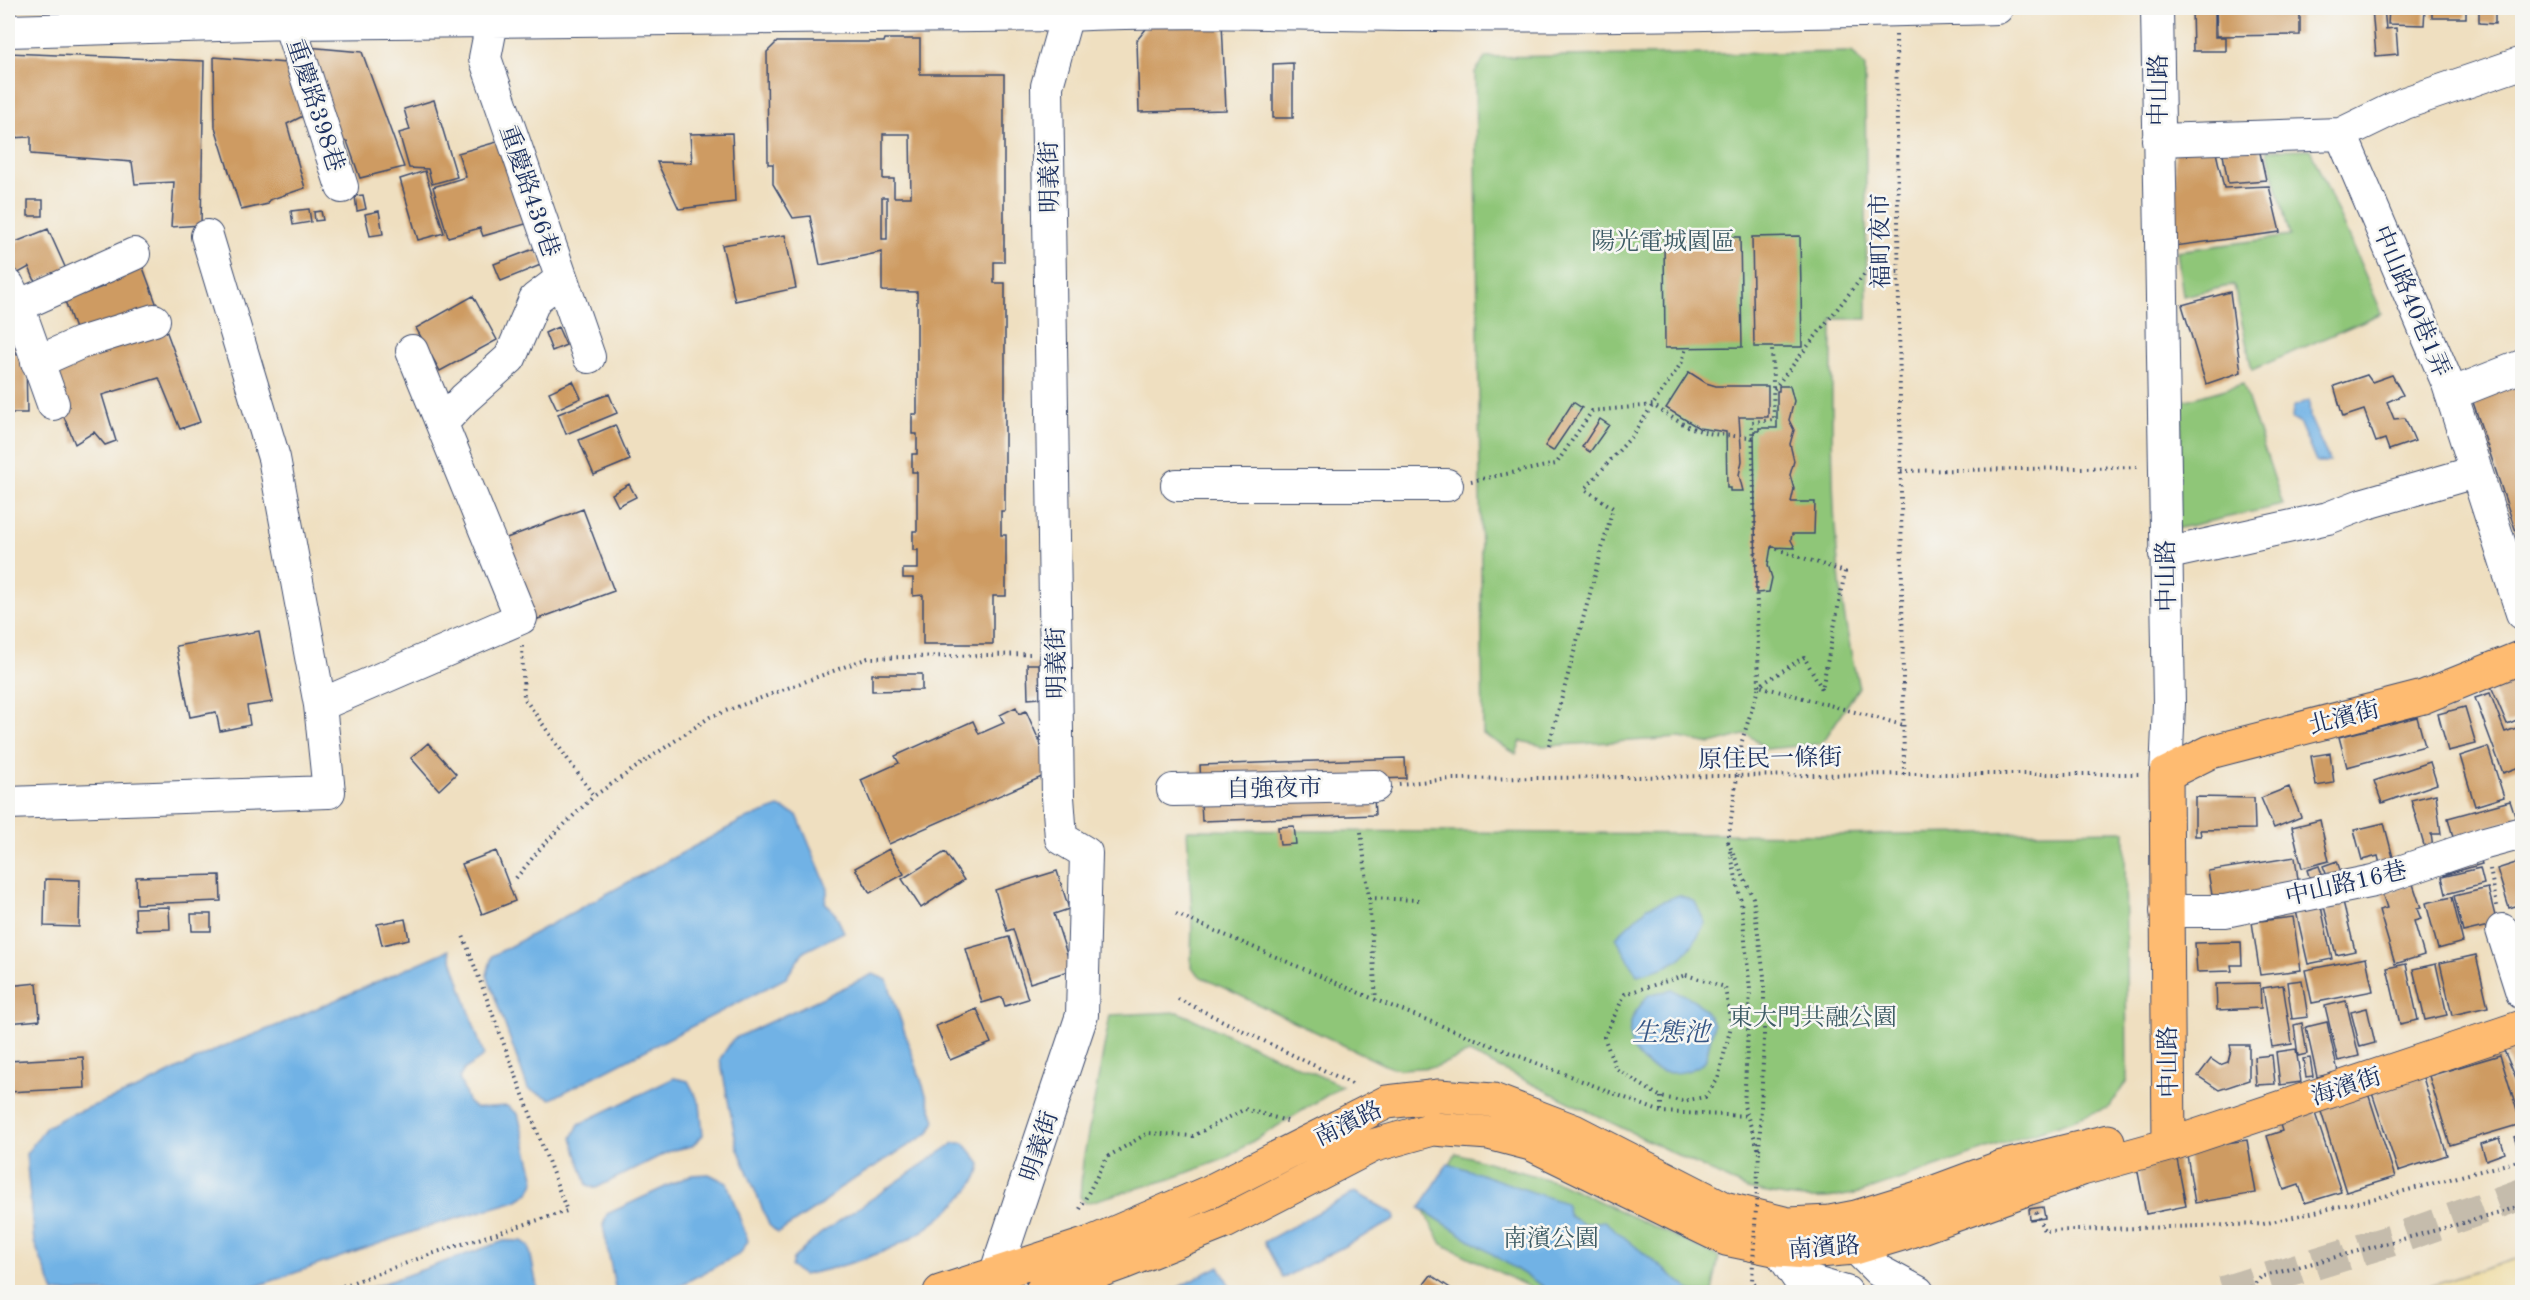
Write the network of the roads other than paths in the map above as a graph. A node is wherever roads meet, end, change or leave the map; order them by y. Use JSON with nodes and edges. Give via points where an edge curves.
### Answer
{"nodes":[{"id":1,"x":1996,"y":8,"type":"edge"},
{"id":2,"x":2157,"y":8,"type":"edge"},
{"id":3,"x":1896,"y":9,"type":"edge"},
{"id":4,"x":1139,"y":10,"type":"edge"},
{"id":5,"x":1067,"y":11,"type":"edge"},
{"id":6,"x":1437,"y":11,"type":"edge"},
{"id":7,"x":1653,"y":11,"type":"edge"},
{"id":8,"x":914,"y":12,"type":"edge"},
{"id":9,"x":778,"y":13,"type":"edge"},
{"id":10,"x":492,"y":15,"type":"edge"},
{"id":11,"x":230,"y":17,"type":"edge"},
{"id":12,"x":289,"y":23,"type":"junction"},
{"id":13,"x":8,"y":31,"type":"edge"},
{"id":14,"x":2523,"y":63,"type":"edge"},
{"id":15,"x":2342,"y":134,"type":"junction"},
{"id":16,"x":2158,"y":140,"type":"junction"},
{"id":17,"x":342,"y":187,"type":"dead end"},
{"id":18,"x":207,"y":236,"type":"dead end"},
{"id":19,"x":134,"y":254,"type":"dead end"},
{"id":20,"x":560,"y":280,"type":"junction"},
{"id":21,"x":13,"y":296,"type":"edge"},
{"id":22,"x":154,"y":320,"type":"dead end"},
{"id":23,"x":412,"y":351,"type":"dead end"},
{"id":24,"x":589,"y":357,"type":"dead end"},
{"id":25,"x":37,"y":362,"type":"junction"},
{"id":26,"x":2523,"y":366,"type":"edge"},
{"id":27,"x":2451,"y":394,"type":"junction"},
{"id":28,"x":52,"y":404,"type":"dead end"},
{"id":29,"x":442,"y":423,"type":"junction"},
{"id":30,"x":2475,"y":472,"type":"junction"},
{"id":31,"x":1177,"y":485,"type":"dead end"},
{"id":32,"x":1448,"y":485,"type":"road end"},
{"id":33,"x":2165,"y":554,"type":"junction"},
{"id":34,"x":2523,"y":613,"type":"edge"},
{"id":35,"x":2523,"y":657,"type":"edge"},
{"id":36,"x":321,"y":705,"type":"junction"},
{"id":37,"x":2166,"y":774,"type":"junction"},
{"id":38,"x":1376,"y":786,"type":"road end"},
{"id":39,"x":1173,"y":790,"type":"dead end"},
{"id":40,"x":8,"y":803,"type":"edge"},
{"id":41,"x":2523,"y":832,"type":"edge"},
{"id":42,"x":2166,"y":911,"type":"junction"},
{"id":43,"x":2502,"y":930,"type":"road end"},
{"id":44,"x":2523,"y":993,"type":"edge"},
{"id":45,"x":2523,"y":1027,"type":"edge"},
{"id":46,"x":2169,"y":1144,"type":"junction"},
{"id":47,"x":1830,"y":1222,"type":"junction"},
{"id":48,"x":1877,"y":1242,"type":"junction"},
{"id":49,"x":1779,"y":1250,"type":"junction"},
{"id":50,"x":998,"y":1284,"type":"edge"},
{"id":51,"x":940,"y":1293,"type":"edge"},
{"id":52,"x":1041,"y":1293,"type":"edge"},
{"id":53,"x":1846,"y":1293,"type":"edge"},
{"id":54,"x":1918,"y":1293,"type":"edge"}],
"edges":[{"from":1,"to":3,"type":"street"},
{"from":2,"to":16,"type":"street","name":"中山路"},
{"from":3,"to":7,"type":"street"},
{"from":4,"to":5,"type":"street"},
{"from":4,"to":6,"type":"street"},
{"from":5,"to":8,"type":"street"},
{"from":5,"to":50,"type":"street","name":"明義街","via":[[1047,86],[1055,653],[1061,837],[1086,853],[1082,1015]]},
{"from":6,"to":7,"type":"street"},
{"from":8,"to":9,"type":"street"},
{"from":9,"to":10,"type":"street"},
{"from":10,"to":12,"type":"street"},
{"from":10,"to":20,"type":"street","name":"重慶路436巷","via":[[485,58]]},
{"from":11,"to":12,"type":"street"},
{"from":11,"to":13,"type":"street"},
{"from":12,"to":17,"type":"street","name":"重慶路398巷"},
{"from":14,"to":15,"type":"street","via":[[2405,103]]},
{"from":15,"to":16,"type":"street"},
{"from":15,"to":27,"type":"street","name":"中山路40巷1弄"},
{"from":16,"to":33,"type":"street","name":"中山路"},
{"from":18,"to":36,"type":"street","via":[[274,458]]},
{"from":19,"to":21,"type":"street"},
{"from":20,"to":24,"type":"street","name":"重慶路436巷"},
{"from":20,"to":29,"type":"street","via":[[535,298],[510,358]]},
{"from":21,"to":25,"type":"street"},
{"from":22,"to":25,"type":"street","via":[[80,343]]},
{"from":23,"to":29,"type":"street"},
{"from":25,"to":28,"type":"street"},
{"from":26,"to":27,"type":"street"},
{"from":27,"to":30,"type":"street","name":"中山路40巷1弄"},
{"from":29,"to":36,"type":"street","via":[[521,618]]},
{"from":30,"to":33,"type":"street","via":[[2328,518]]},
{"from":30,"to":34,"type":"street","name":"中山路40巷1弄"},
{"from":31,"to":32,"type":"street"},
{"from":33,"to":37,"type":"street","name":"中山路","via":[[2169,704]]},
{"from":35,"to":37,"type":"main road","name":"北濱街","via":[[2423,697],[2210,752]]},
{"from":36,"to":40,"type":"street","via":[[329,792]]},
{"from":37,"to":42,"type":"main road","name":"中山路"},
{"from":38,"to":39,"type":"street","name":"自強夜市"},
{"from":41,"to":42,"type":"street","name":"中山路16巷","via":[[2373,881],[2225,910]]},
{"from":42,"to":46,"type":"main road","name":"中山路"},
{"from":43,"to":44,"type":"street"},
{"from":45,"to":46,"type":"main road","name":"海濱街"},
{"from":46,"to":47,"type":"main road","name":"海濱街","via":[[2107,1141],[2002,1167],[1924,1196]]},
{"from":46,"to":48,"type":"main road","name":"海濱街","via":[[2082,1169]]},
{"from":47,"to":48,"type":"street"},
{"from":47,"to":50,"type":"main road","name":"南濱路","via":[[1788,1224],[1724,1208],[1554,1123],[1493,1100],[1439,1096],[1387,1102],[1209,1192]]},
{"from":48,"to":49,"type":"main road","name":"南濱路","via":[[1806,1252]]},
{"from":48,"to":54,"type":"street","via":[[1880,1271]]},
{"from":49,"to":52,"type":"main road","name":"南濱路","via":[[1726,1239],[1530,1144],[1489,1133],[1433,1129],[1372,1146],[1225,1222]]},
{"from":49,"to":53,"type":"street","via":[[1798,1278]]},
{"from":50,"to":51,"type":"main road","name":"南濱路"}]}
